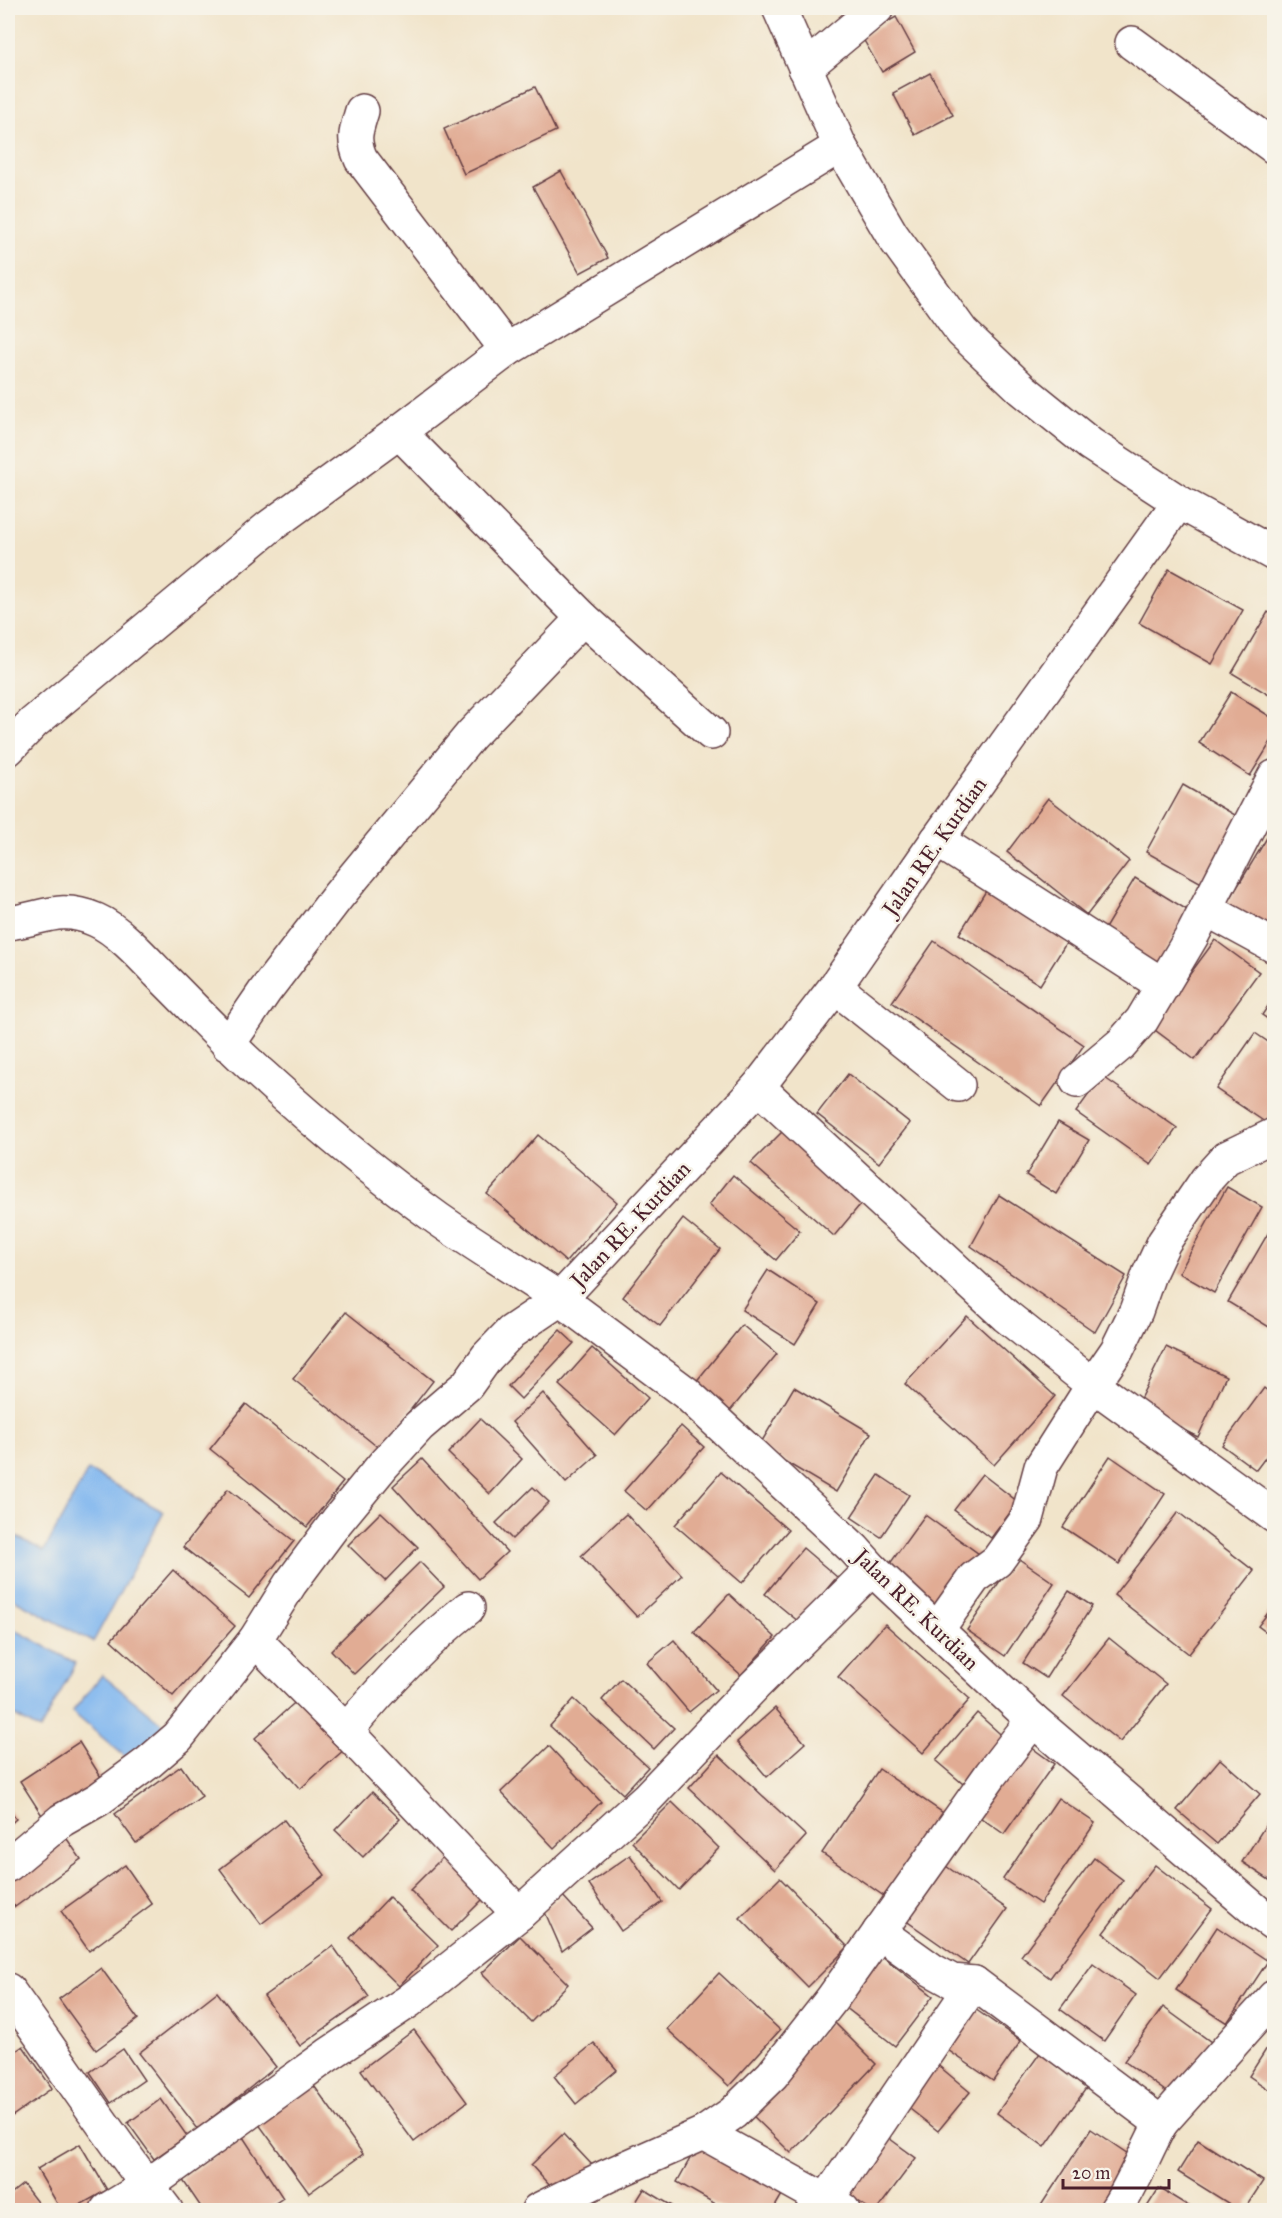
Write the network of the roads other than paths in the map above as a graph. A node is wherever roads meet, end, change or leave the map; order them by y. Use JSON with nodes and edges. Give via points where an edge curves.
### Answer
{"nodes":[{"id":1,"x":779,"y":8,"type":"edge"},
{"id":2,"x":878,"y":8,"type":"edge"},
{"id":3,"x":1132,"y":43,"type":"dead end"},
{"id":4,"x":805,"y":68,"type":"junction"},
{"id":5,"x":362,"y":111,"type":"dead end"},
{"id":6,"x":840,"y":146,"type":"junction"},
{"id":7,"x":1275,"y":147,"type":"edge"},
{"id":8,"x":507,"y":350,"type":"junction"},
{"id":9,"x":399,"y":432,"type":"junction"},
{"id":10,"x":1179,"y":502,"type":"junction"},
{"id":11,"x":1275,"y":554,"type":"edge"},
{"id":12,"x":583,"y":618,"type":"junction"},
{"id":13,"x":711,"y":733,"type":"dead end"},
{"id":14,"x":8,"y":749,"type":"edge"},
{"id":15,"x":1275,"y":777,"type":"edge"},
{"id":16,"x":937,"y":840,"type":"junction"},
{"id":17,"x":1206,"y":909,"type":"junction"},
{"id":18,"x":8,"y":924,"type":"edge"},
{"id":19,"x":1275,"y":946,"type":"edge"},
{"id":20,"x":1163,"y":985,"type":"junction"},
{"id":21,"x":835,"y":987,"type":"junction"},
{"id":22,"x":228,"y":1045,"type":"junction"},
{"id":23,"x":1077,"y":1081,"type":"dead end"},
{"id":24,"x":958,"y":1085,"type":"dead end"},
{"id":25,"x":758,"y":1087,"type":"junction"},
{"id":26,"x":1275,"y":1135,"type":"edge"},
{"id":27,"x":560,"y":1299,"type":"junction"},
{"id":28,"x":1093,"y":1385,"type":"junction"},
{"id":29,"x":1275,"y":1516,"type":"edge"},
{"id":30,"x":872,"y":1569,"type":"junction"},
{"id":31,"x":468,"y":1608,"type":"dead end"},
{"id":32,"x":937,"y":1630,"type":"junction"},
{"id":33,"x":255,"y":1641,"type":"junction"},
{"id":34,"x":1033,"y":1719,"type":"junction"},
{"id":35,"x":346,"y":1731,"type":"junction"},
{"id":36,"x":8,"y":1865,"type":"edge"},
{"id":37,"x":519,"y":1914,"type":"junction"},
{"id":38,"x":1275,"y":1924,"type":"edge"},
{"id":39,"x":879,"y":1932,"type":"junction"},
{"id":40,"x":974,"y":1983,"type":"junction"},
{"id":41,"x":8,"y":1990,"type":"edge"},
{"id":42,"x":1275,"y":1997,"type":"edge"},
{"id":43,"x":1161,"y":2123,"type":"junction"},
{"id":44,"x":704,"y":2133,"type":"junction"},
{"id":45,"x":157,"y":2199,"type":"edge"},
{"id":46,"x":828,"y":2208,"type":"edge"},
{"id":47,"x":107,"y":2211,"type":"edge"},
{"id":48,"x":538,"y":2211,"type":"edge"},
{"id":49,"x":1116,"y":2211,"type":"edge"}],
"edges":[{"from":1,"to":4,"type":"main road"},
{"from":2,"to":4,"type":"main road"},
{"from":3,"to":7,"type":"main road"},
{"from":4,"to":6,"type":"main road"},
{"from":5,"to":8,"type":"main road","via":[[355,144],[361,159]]},
{"from":6,"to":8,"type":"main road"},
{"from":6,"to":10,"type":"main road","via":[[892,235],[962,332],[1022,389],[1090,444]]},
{"from":8,"to":9,"type":"main road"},
{"from":9,"to":12,"type":"main road"},
{"from":9,"to":14,"type":"main road","via":[[269,527],[33,723]]},
{"from":10,"to":11,"type":"main road"},
{"from":10,"to":16,"type":"main road","name":"Jalan RE. Kurdian"},
{"from":12,"to":13,"type":"main road"},
{"from":12,"to":22,"type":"main road","via":[[471,735],[338,896]]},
{"from":15,"to":17,"type":"main road"},
{"from":16,"to":20,"type":"main road"},
{"from":16,"to":21,"type":"main road","name":"Jalan RE. Kurdian"},
{"from":17,"to":19,"type":"main road"},
{"from":17,"to":20,"type":"main road"},
{"from":18,"to":22,"type":"main road","via":[[49,913],[72,912],[98,921],[141,955]]},
{"from":20,"to":23,"type":"main road","via":[[1142,1020],[1121,1044]]},
{"from":21,"to":24,"type":"main road"},
{"from":21,"to":25,"type":"main road","name":"Jalan RE. Kurdian"},
{"from":22,"to":27,"type":"main road","via":[[315,1123],[438,1219]]},
{"from":25,"to":27,"type":"main road","name":"Jalan RE. Kurdian"},
{"from":25,"to":28,"type":"main road","via":[[1006,1316]]},
{"from":26,"to":28,"type":"main road","via":[[1226,1158],[1207,1179],[1164,1242],[1122,1340]]},
{"from":27,"to":30,"type":"main road","name":"Jalan RE. Kurdian","via":[[686,1393]]},
{"from":27,"to":33,"type":"main road","via":[[511,1332],[467,1385],[419,1426],[384,1464],[290,1584]]},
{"from":28,"to":29,"type":"main road"},
{"from":28,"to":32,"type":"main road","via":[[1041,1467],[1027,1519],[997,1561],[974,1578]]},
{"from":30,"to":32,"type":"main road","name":"Jalan RE. Kurdian"},
{"from":30,"to":37,"type":"main road","via":[[648,1797]]},
{"from":31,"to":35,"type":"main road","via":[[445,1626]]},
{"from":32,"to":34,"type":"main road","name":"Jalan RE. Kurdian"},
{"from":33,"to":35,"type":"main road"},
{"from":33,"to":36,"type":"main road","via":[[178,1737],[99,1799],[62,1820]]},
{"from":34,"to":38,"type":"main road","name":"Jalan RE. Kurdian"},
{"from":34,"to":39,"type":"main road"},
{"from":35,"to":37,"type":"main road"},
{"from":37,"to":45,"type":"main road","via":[[409,2001],[328,2055]]},
{"from":39,"to":40,"type":"main road","via":[[952,1981]]},
{"from":39,"to":44,"type":"main road","via":[[772,2074],[733,2113]]},
{"from":40,"to":43,"type":"main road"},
{"from":40,"to":46,"type":"main road"},
{"from":41,"to":45,"type":"main road"},
{"from":42,"to":43,"type":"main road"},
{"from":43,"to":49,"type":"main road"},
{"from":44,"to":46,"type":"main road"},
{"from":44,"to":48,"type":"main road"},
{"from":45,"to":47,"type":"main road"}]}
